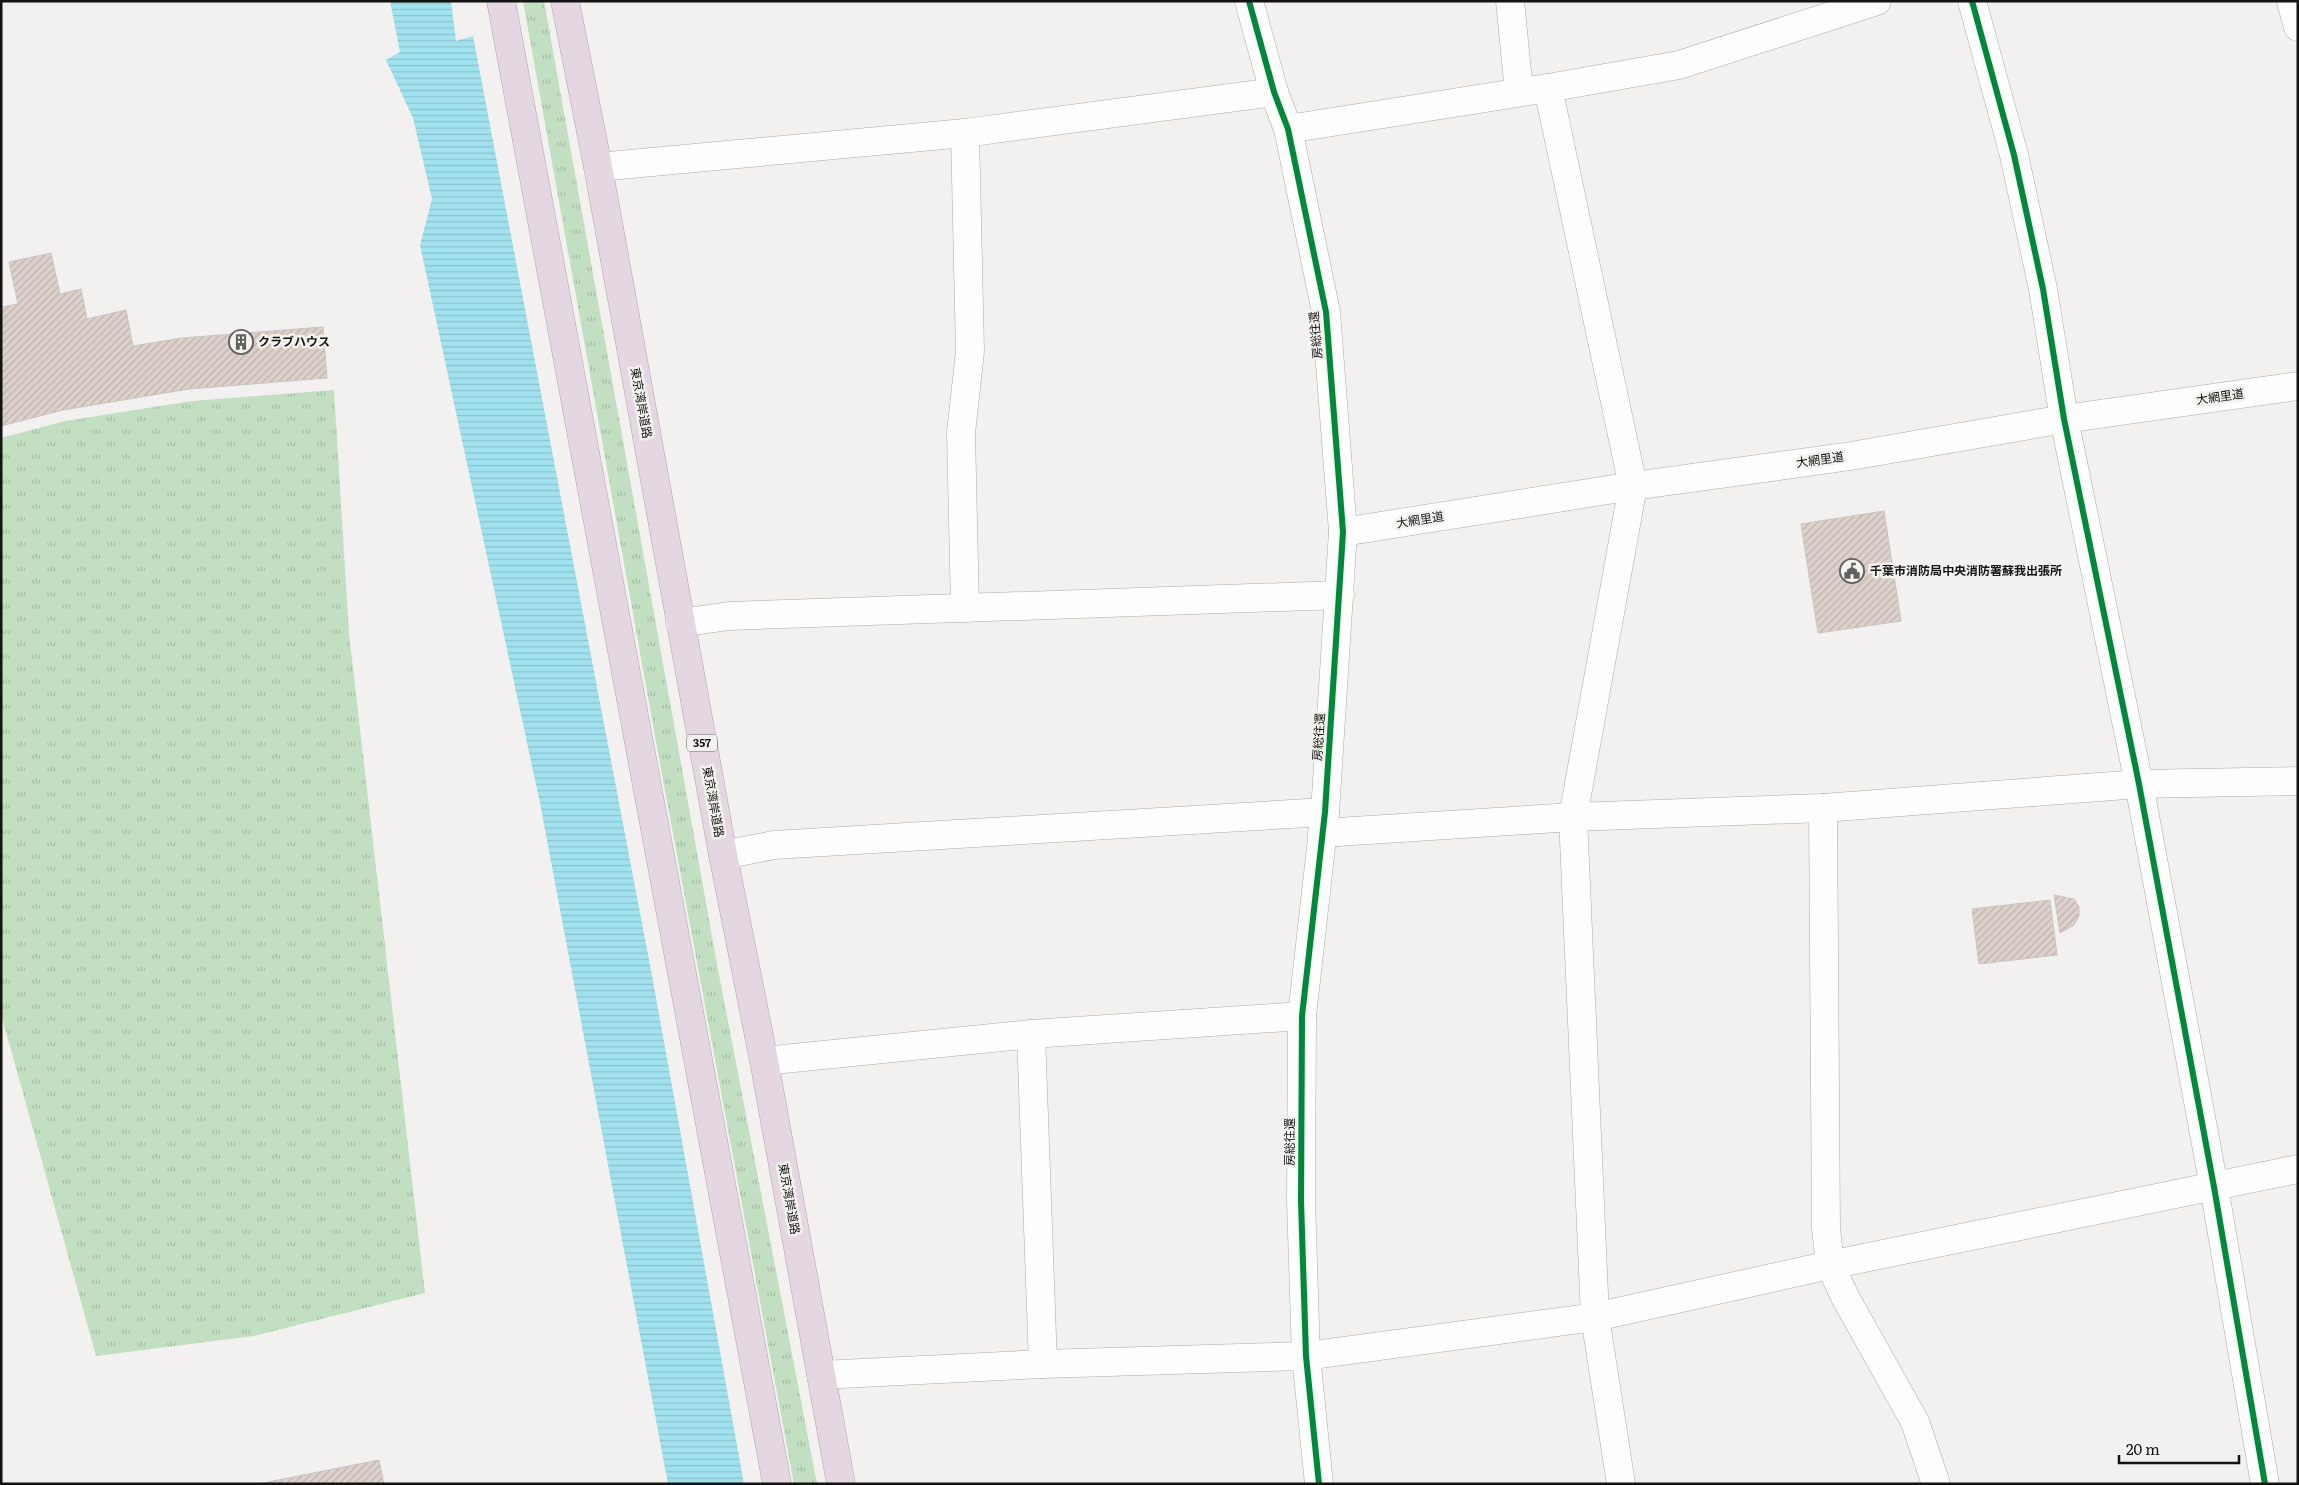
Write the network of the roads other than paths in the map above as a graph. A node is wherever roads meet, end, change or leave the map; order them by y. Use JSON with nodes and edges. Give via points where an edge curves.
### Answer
{"nodes":[{"id":1,"x":501,"y":1,"type":"edge"},
{"id":2,"x":565,"y":1,"type":"edge"},
{"id":3,"x":1249,"y":1,"type":"edge"},
{"id":4,"x":1510,"y":1,"type":"edge"},
{"id":5,"x":1877,"y":1,"type":"edge"},
{"id":6,"x":1972,"y":1,"type":"edge"},
{"id":7,"x":2291,"y":1,"type":"edge"},
{"id":8,"x":2298,"y":27,"type":"edge"},
{"id":9,"x":1548,"y":88,"type":"junction"},
{"id":10,"x":1274,"y":92,"type":"junction"},
{"id":11,"x":1519,"y":92,"type":"junction"},
{"id":12,"x":1288,"y":128,"type":"junction"},
{"id":13,"x":965,"y":133,"type":"junction"},
{"id":14,"x":598,"y":167,"type":"junction"},
{"id":15,"x":2298,"y":386,"type":"edge"},
{"id":16,"x":2064,"y":419,"type":"junction"},
{"id":17,"x":1633,"y":486,"type":"junction"},
{"id":18,"x":1342,"y":532,"type":"junction"},
{"id":19,"x":1340,"y":595,"type":"junction"},
{"id":20,"x":965,"y":608,"type":"junction"},
{"id":21,"x":680,"y":623,"type":"junction"},
{"id":22,"x":2298,"y":781,"type":"edge"},
{"id":23,"x":2139,"y":784,"type":"junction"},
{"id":24,"x":1823,"y":808,"type":"junction"},
{"id":25,"x":1573,"y":817,"type":"junction"},
{"id":26,"x":1323,"y":823,"type":"junction"},
{"id":27,"x":723,"y":855,"type":"junction"},
{"id":28,"x":1302,"y":1016,"type":"junction"},
{"id":29,"x":1031,"y":1034,"type":"junction"},
{"id":30,"x":764,"y":1061,"type":"junction"},
{"id":31,"x":2298,"y":1169,"type":"edge"},
{"id":32,"x":2214,"y":1186,"type":"junction"},
{"id":33,"x":1830,"y":1265,"type":"junction"},
{"id":34,"x":1595,"y":1317,"type":"junction"},
{"id":35,"x":1306,"y":1356,"type":"junction"},
{"id":36,"x":1044,"y":1364,"type":"junction"},
{"id":37,"x":821,"y":1375,"type":"junction"},
{"id":38,"x":777,"y":1484,"type":"edge"},
{"id":39,"x":841,"y":1484,"type":"edge"},
{"id":40,"x":1319,"y":1484,"type":"edge"},
{"id":41,"x":1621,"y":1484,"type":"edge"},
{"id":42,"x":1936,"y":1484,"type":"edge"},
{"id":43,"x":2265,"y":1484,"type":"edge"}],
"edges":[{"from":1,"to":38,"type":"highway"},
{"from":2,"to":14,"type":"highway","name":"東京湾岸道路","number":"357"},
{"from":3,"to":10,"type":"street","name":"房総往還"},
{"from":4,"to":11,"type":"street"},
{"from":5,"to":9,"type":"street","via":[[1679,65]]},
{"from":6,"to":16,"type":"street","via":[[2016,165],[2043,290]]},
{"from":7,"to":8,"type":"street"},
{"from":9,"to":11,"type":"street"},
{"from":9,"to":17,"type":"street"},
{"from":10,"to":12,"type":"street","name":"房総往還"},
{"from":10,"to":13,"type":"street"},
{"from":11,"to":12,"type":"street"},
{"from":12,"to":18,"type":"street","name":"房総往還","via":[[1326,312]]},
{"from":13,"to":14,"type":"street"},
{"from":13,"to":20,"type":"street","via":[[970,351],[960,433]]},
{"from":14,"to":21,"type":"highway","name":"東京湾岸道路","number":"357"},
{"from":15,"to":16,"type":"street","name":"大網里道"},
{"from":16,"to":17,"type":"street","name":"大網里道","via":[[1851,456]]},
{"from":16,"to":23,"type":"street"},
{"from":17,"to":18,"type":"street","name":"大網里道"},
{"from":17,"to":25,"type":"street"},
{"from":18,"to":19,"type":"street","name":"房総往還"},
{"from":19,"to":20,"type":"street"},
{"from":19,"to":26,"type":"street","name":"房総往還"},
{"from":20,"to":21,"type":"street","via":[[729,616]]},
{"from":21,"to":27,"type":"highway","name":"東京湾岸道路","number":"357"},
{"from":22,"to":23,"type":"street"},
{"from":23,"to":24,"type":"street"},
{"from":23,"to":32,"type":"street"},
{"from":24,"to":25,"type":"street"},
{"from":24,"to":33,"type":"street","via":[[1826,1228]]},
{"from":25,"to":26,"type":"street"},
{"from":25,"to":34,"type":"street"},
{"from":26,"to":27,"type":"street","via":[[774,844]]},
{"from":26,"to":28,"type":"street","name":"房総往還"},
{"from":27,"to":30,"type":"highway","name":"東京湾岸道路","number":"357"},
{"from":28,"to":29,"type":"street"},
{"from":28,"to":35,"type":"street","name":"房総往還","via":[[1300,1201]]},
{"from":29,"to":30,"type":"street"},
{"from":29,"to":36,"type":"street"},
{"from":30,"to":37,"type":"highway","name":"東京湾岸道路","number":"357"},
{"from":31,"to":32,"type":"street"},
{"from":32,"to":33,"type":"street"},
{"from":32,"to":43,"type":"street"},
{"from":33,"to":34,"type":"street"},
{"from":33,"to":42,"type":"street","via":[[1915,1422]]},
{"from":34,"to":35,"type":"street"},
{"from":34,"to":41,"type":"street"},
{"from":35,"to":36,"type":"street"},
{"from":35,"to":40,"type":"street","name":"房総往還"},
{"from":36,"to":37,"type":"street"},
{"from":37,"to":39,"type":"highway","name":"東京湾岸道路","number":"357"}]}
